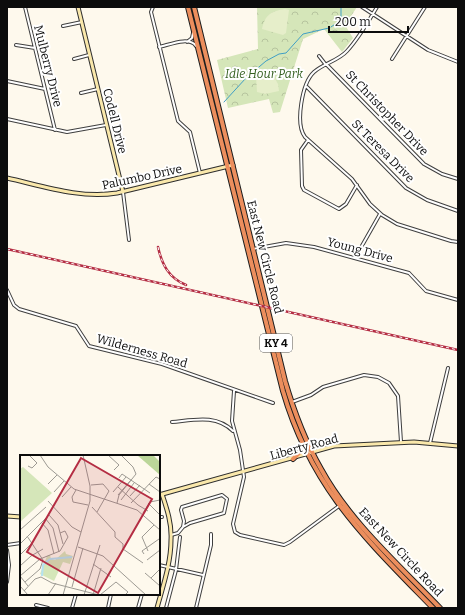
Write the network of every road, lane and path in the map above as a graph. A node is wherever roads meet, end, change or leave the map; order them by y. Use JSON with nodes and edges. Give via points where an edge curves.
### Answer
{"nodes":[{"id":1,"x":25,"y":7,"type":"edge"},
{"id":2,"x":78,"y":7,"type":"edge"},
{"id":3,"x":153,"y":7,"type":"edge"},
{"id":4,"x":188,"y":7,"type":"edge"},
{"id":5,"x":194,"y":7,"type":"edge"},
{"id":6,"x":362,"y":7,"type":"edge"},
{"id":7,"x":377,"y":7,"type":"edge"},
{"id":8,"x":425,"y":7,"type":"edge"},
{"id":9,"x":373,"y":14,"type":"junction"},
{"id":10,"x":82,"y":22,"type":"junction"},
{"id":11,"x":63,"y":26,"type":"dead end"},
{"id":12,"x":194,"y":30,"type":"junction"},
{"id":13,"x":407,"y":36,"type":"junction"},
{"id":14,"x":187,"y":42,"type":"junction"},
{"id":15,"x":16,"y":45,"type":"dead end"},
{"id":16,"x":159,"y":47,"type":"junction"},
{"id":17,"x":35,"y":48,"type":"junction"},
{"id":18,"x":199,"y":50,"type":"junction"},
{"id":19,"x":89,"y":55,"type":"junction"},
{"id":20,"x":319,"y":56,"type":"dead end"},
{"id":21,"x":74,"y":59,"type":"dead end"},
{"id":22,"x":392,"y":59,"type":"dead end"},
{"id":23,"x":458,"y":62,"type":"edge"},
{"id":24,"x":327,"y":65,"type":"junction"},
{"id":25,"x":7,"y":81,"type":"edge"},
{"id":26,"x":306,"y":87,"type":"junction"},
{"id":27,"x":45,"y":89,"type":"junction"},
{"id":28,"x":98,"y":89,"type":"junction"},
{"id":29,"x":81,"y":93,"type":"dead end"},
{"id":30,"x":7,"y":120,"type":"edge"},
{"id":31,"x":106,"y":124,"type":"junction"},
{"id":32,"x":55,"y":130,"type":"junction"},
{"id":33,"x":308,"y":140,"type":"junction"},
{"id":34,"x":233,"y":165,"type":"junction"},
{"id":35,"x":227,"y":167,"type":"junction"},
{"id":36,"x":200,"y":173,"type":"junction"},
{"id":37,"x":7,"y":178,"type":"edge"},
{"id":38,"x":458,"y":179,"type":"edge"},
{"id":39,"x":357,"y":185,"type":"junction"},
{"id":40,"x":123,"y":192,"type":"junction"},
{"id":41,"x":458,"y":211,"type":"edge"},
{"id":42,"x":380,"y":214,"type":"junction"},
{"id":43,"x":129,"y":240,"type":"dead end"},
{"id":44,"x":458,"y":242,"type":"edge"},
{"id":45,"x":253,"y":250,"type":"junction"},
{"id":46,"x":248,"y":251,"type":"junction"},
{"id":47,"x":355,"y":258,"type":"junction"},
{"id":48,"x":7,"y":290,"type":"edge"},
{"id":49,"x":458,"y":300,"type":"edge"},
{"id":50,"x":448,"y":368,"type":"dead end"},
{"id":51,"x":234,"y":391,"type":"junction"},
{"id":52,"x":292,"y":402,"type":"junction"},
{"id":53,"x":273,"y":403,"type":"dead end"},
{"id":54,"x":286,"y":404,"type":"junction"},
{"id":55,"x":172,"y":422,"type":"dead end"},
{"id":56,"x":234,"y":432,"type":"junction"},
{"id":57,"x":401,"y":442,"type":"junction"},
{"id":58,"x":430,"y":443,"type":"junction"},
{"id":59,"x":302,"y":445,"type":"junction"},
{"id":60,"x":458,"y":446,"type":"edge"},
{"id":61,"x":312,"y":452,"type":"junction"},
{"id":62,"x":307,"y":454,"type":"junction"},
{"id":63,"x":293,"y":459,"type":"junction"},
{"id":64,"x":243,"y":473,"type":"junction"},
{"id":65,"x":161,"y":495,"type":"edge"},
{"id":66,"x":341,"y":506,"type":"junction"},
{"id":67,"x":7,"y":516,"type":"edge"},
{"id":68,"x":20,"y":517,"type":"edge"},
{"id":69,"x":183,"y":527,"type":"junction"},
{"id":70,"x":211,"y":534,"type":"dead end"},
{"id":71,"x":171,"y":535,"type":"junction"},
{"id":72,"x":180,"y":537,"type":"dead end"},
{"id":73,"x":20,"y":543,"type":"edge"},
{"id":74,"x":7,"y":545,"type":"edge"},
{"id":75,"x":384,"y":549,"type":"junction"},
{"id":76,"x":7,"y":550,"type":"edge"},
{"id":77,"x":377,"y":550,"type":"junction"},
{"id":78,"x":390,"y":564,"type":"junction"},
{"id":79,"x":160,"y":565,"type":"edge"},
{"id":80,"x":399,"y":565,"type":"junction"},
{"id":81,"x":167,"y":568,"type":"junction"},
{"id":82,"x":176,"y":570,"type":"junction"},
{"id":83,"x":203,"y":575,"type":"junction"},
{"id":84,"x":7,"y":582,"type":"edge"},
{"id":85,"x":76,"y":595,"type":"edge"},
{"id":86,"x":111,"y":595,"type":"edge"},
{"id":87,"x":142,"y":595,"type":"edge"},
{"id":88,"x":36,"y":605,"type":"dead end"},
{"id":89,"x":48,"y":608,"type":"edge"},
{"id":90,"x":72,"y":608,"type":"edge"},
{"id":91,"x":108,"y":608,"type":"edge"},
{"id":92,"x":138,"y":608,"type":"edge"},
{"id":93,"x":158,"y":608,"type":"edge"},
{"id":94,"x":166,"y":608,"type":"edge"},
{"id":95,"x":196,"y":608,"type":"edge"},
{"id":96,"x":433,"y":608,"type":"edge"},
{"id":97,"x":440,"y":608,"type":"edge"}],
"edges":[{"from":1,"to":17,"type":"street","name":"Mulberry Drive"},
{"from":2,"to":10,"type":"street","name":"Codell Drive"},
{"from":3,"to":16,"type":"street","via":[[151,12]]},
{"from":4,"to":12,"type":"highway","name":"East New Circle Road","number":"KY 4"},
{"from":5,"to":34,"type":"highway","name":"East New Circle Road","number":"KY 4"},
{"from":6,"to":9,"type":"street"},
{"from":7,"to":9,"type":"street"},
{"from":8,"to":13,"type":"street"},
{"from":9,"to":13,"type":"street"},
{"from":9,"to":24,"type":"street","via":[[348,50]]},
{"from":10,"to":11,"type":"street"},
{"from":10,"to":19,"type":"street","name":"Codell Drive"},
{"from":12,"to":14,"type":"street","via":[[192,38]]},
{"from":12,"to":18,"type":"highway","name":"East New Circle Road","number":"KY 4"},
{"from":13,"to":22,"type":"street"},
{"from":13,"to":23,"type":"street","via":[[433,52]]},
{"from":14,"to":16,"type":"street"},
{"from":14,"to":18,"type":"street","via":[[194,43]]},
{"from":15,"to":17,"type":"street"},
{"from":16,"to":36,"type":"street","via":[[178,121],[190,132]]},
{"from":17,"to":27,"type":"street","name":"Mulberry Drive"},
{"from":18,"to":35,"type":"highway","name":"East New Circle Road","number":"KY 4"},
{"from":19,"to":21,"type":"street"},
{"from":19,"to":28,"type":"street","name":"Codell Drive"},
{"from":20,"to":24,"type":"street","name":"St Christopher Drive"},
{"from":24,"to":26,"type":"street","via":[[312,74]]},
{"from":24,"to":38,"type":"street","name":"St Christopher Drive","via":[[424,164]]},
{"from":25,"to":27,"type":"street"},
{"from":26,"to":33,"type":"street","via":[[300,125]]},
{"from":26,"to":41,"type":"street","name":"St Teresa Drive","via":[[406,188],[427,200]]},
{"from":27,"to":32,"type":"street","name":"Mulberry Drive"},
{"from":28,"to":29,"type":"street"},
{"from":28,"to":31,"type":"street","name":"Codell Drive"},
{"from":30,"to":32,"type":"street"},
{"from":31,"to":32,"type":"street","via":[[73,132]]},
{"from":31,"to":40,"type":"street","name":"Codell Drive"},
{"from":33,"to":39,"type":"street"},
{"from":33,"to":39,"type":"street","via":[[301,150],[304,190],[341,209]]},
{"from":34,"to":35,"type":"street","name":"Palumbo Drive"},
{"from":34,"to":45,"type":"highway","name":"East New Circle Road","number":"KY 4"},
{"from":35,"to":36,"type":"street","name":"Palumbo Drive"},
{"from":35,"to":46,"type":"highway","name":"East New Circle Road","number":"KY 4"},
{"from":36,"to":40,"type":"street","name":"Palumbo Drive"},
{"from":37,"to":40,"type":"street","name":"Palumbo Drive","via":[[82,194]]},
{"from":39,"to":42,"type":"street"},
{"from":40,"to":43,"type":"street","name":"Codell Drive"},
{"from":42,"to":44,"type":"street","via":[[402,226]]},
{"from":42,"to":47,"type":"street"},
{"from":45,"to":46,"type":"street","name":"Young Drive"},
{"from":45,"to":47,"type":"street","name":"Young Drive","via":[[281,244],[297,244]]},
{"from":45,"to":52,"type":"highway","name":"East New Circle Road","number":"KY 4"},
{"from":46,"to":54,"type":"highway","name":"East New Circle Road","number":"KY 4"},
{"from":47,"to":49,"type":"street","name":"Young Drive","via":[[409,273],[426,292]]},
{"from":48,"to":51,"type":"street","name":"Wilderness Road","via":[[19,310],[76,326],[89,346],[162,364]]},
{"from":50,"to":58,"type":"street"},
{"from":51,"to":53,"type":"street","name":"Wilderness Road"},
{"from":51,"to":56,"type":"street"},
{"from":52,"to":54,"type":"street"},
{"from":52,"to":57,"type":"street","via":[[323,387],[364,376],[378,376],[389,383],[398,396]]},
{"from":52,"to":61,"type":"highway","name":"East New Circle Road","number":"KY 4"},
{"from":54,"to":59,"type":"highway","name":"East New Circle Road","number":"KY 4"},
{"from":55,"to":56,"type":"street","via":[[207,418],[222,423]]},
{"from":56,"to":64,"type":"street","via":[[240,450]]},
{"from":57,"to":58,"type":"street","name":"Liberty Road"},
{"from":57,"to":61,"type":"street","name":"Liberty Road","via":[[341,445]]},
{"from":58,"to":60,"type":"street","name":"Liberty Road"},
{"from":59,"to":62,"type":"highway","name":"East New Circle Road","number":"KY 4"},
{"from":59,"to":63,"type":"highway"},
{"from":61,"to":62,"type":"street","name":"Liberty Road"},
{"from":61,"to":66,"type":"highway","name":"East New Circle Road","number":"KY 4"},
{"from":62,"to":63,"type":"street","name":"Liberty Road"},
{"from":62,"to":66,"type":"highway","name":"East New Circle Road","number":"KY 4"},
{"from":63,"to":64,"type":"street","name":"Liberty Road"},
{"from":64,"to":65,"type":"street","name":"Liberty Road"},
{"from":64,"to":66,"type":"street","via":[[233,526],[234,531],[240,535],[286,544]]},
{"from":65,"to":71,"type":"street"},
{"from":66,"to":75,"type":"highway","name":"East New Circle Road","number":"KY 4"},
{"from":66,"to":77,"type":"highway","name":"East New Circle Road","number":"KY 4"},
{"from":67,"to":68,"type":"street"},
{"from":69,"to":69,"type":"street","via":[[224,513],[228,501],[226,497],[218,496],[184,505],[181,510]]},
{"from":69,"to":71,"type":"street","via":[[178,533]]},
{"from":70,"to":83,"type":"street","via":[[211,545]]},
{"from":71,"to":81,"type":"street"},
{"from":72,"to":82,"type":"street"},
{"from":73,"to":74,"type":"street"},
{"from":75,"to":77,"type":"highway"},
{"from":75,"to":80,"type":"highway","name":"East New Circle Road","number":"KY 4"},
{"from":76,"to":84,"type":"street"},
{"from":77,"to":78,"type":"highway","name":"East New Circle Road","number":"KY 4"},
{"from":78,"to":80,"type":"highway","via":[[392,561]]},
{"from":78,"to":96,"type":"highway","name":"East New Circle Road","number":"KY 4"},
{"from":79,"to":81,"type":"street"},
{"from":80,"to":97,"type":"highway","name":"East New Circle Road","number":"KY 4"},
{"from":81,"to":82,"type":"street"},
{"from":81,"to":93,"type":"street"},
{"from":82,"to":83,"type":"street"},
{"from":82,"to":94,"type":"street"},
{"from":83,"to":95,"type":"street"},
{"from":85,"to":90,"type":"street"},
{"from":86,"to":91,"type":"street"},
{"from":87,"to":92,"type":"street"},
{"from":88,"to":89,"type":"street"}]}
